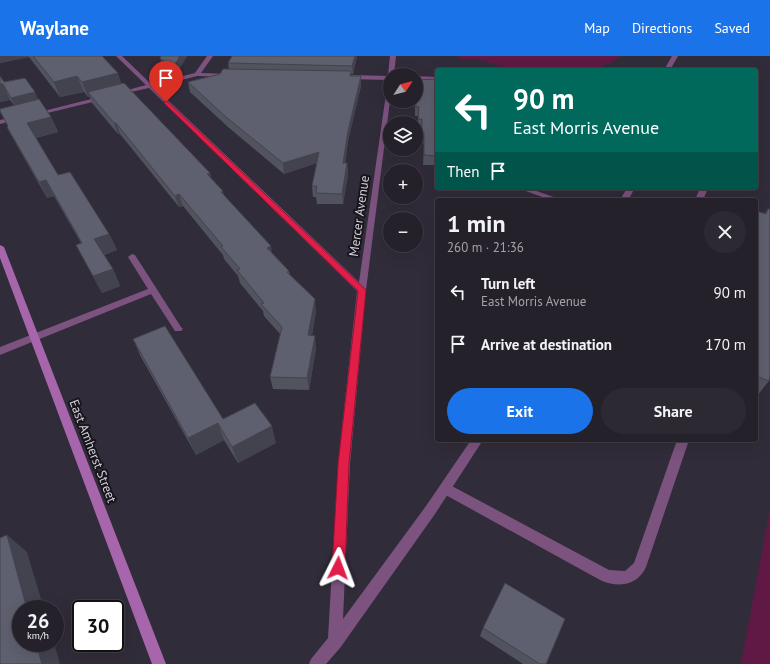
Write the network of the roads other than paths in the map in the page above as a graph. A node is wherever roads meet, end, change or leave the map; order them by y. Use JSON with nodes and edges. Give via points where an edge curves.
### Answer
{"nodes":[{"id":1,"x":119,"y":56,"type":"edge"},
{"id":2,"x":210,"y":56,"type":"edge"},
{"id":3,"x":393,"y":56,"type":"edge"},
{"id":4,"x":675,"y":56,"type":"edge"},
{"id":5,"x":391,"y":68,"type":"edge"},
{"id":6,"x":668,"y":68,"type":"edge"},
{"id":7,"x":197,"y":74,"type":"junction"},
{"id":8,"x":236,"y":75,"type":"edge"},
{"id":9,"x":338,"y":77,"type":"edge"},
{"id":10,"x":383,"y":78,"type":"edge"},
{"id":11,"x":423,"y":78,"type":"edge"},
{"id":12,"x":435,"y":79,"type":"edge"},
{"id":13,"x":150,"y":87,"type":"junction"},
{"id":14,"x":116,"y":95,"type":"edge"},
{"id":15,"x":108,"y":97,"type":"edge"},
{"id":16,"x":386,"y":108,"type":"edge"},
{"id":17,"x":31,"y":115,"type":"edge"},
{"id":18,"x":23,"y":117,"type":"edge"},
{"id":19,"x":0,"y":122,"type":"edge"},
{"id":20,"x":527,"y":190,"type":"edge"},
{"id":21,"x":552,"y":198,"type":"edge"},
{"id":22,"x":0,"y":247,"type":"edge"},
{"id":23,"x":132,"y":257,"type":"dead end"},
{"id":24,"x":153,"y":290,"type":"junction"},
{"id":25,"x":362,"y":290,"type":"junction"},
{"id":26,"x":178,"y":329,"type":"dead end"},
{"id":27,"x":34,"y":337,"type":"junction"},
{"id":28,"x":0,"y":351,"type":"edge"},
{"id":29,"x":476,"y":442,"type":"edge"},
{"id":30,"x":682,"y":442,"type":"edge"},
{"id":31,"x":446,"y":489,"type":"junction"},
{"id":32,"x":335,"y":643,"type":"junction"},
{"id":33,"x":159,"y":664,"type":"edge"},
{"id":34,"x":316,"y":664,"type":"edge"}],
"edges":[{"from":1,"to":13,"type":"street"},
{"from":2,"to":7,"type":"street"},
{"from":3,"to":5,"type":"street","name":"Mercer Avenue"},
{"from":4,"to":6,"type":"street"},
{"from":7,"to":8,"type":"street"},
{"from":7,"to":13,"type":"street"},
{"from":9,"to":10,"type":"street"},
{"from":11,"to":12,"type":"street"},
{"from":13,"to":14,"type":"street"},
{"from":13,"to":25,"type":"street"},
{"from":15,"to":17,"type":"street"},
{"from":16,"to":25,"type":"street","name":"Mercer Avenue"},
{"from":18,"to":19,"type":"street"},
{"from":20,"to":21,"type":"street"},
{"from":22,"to":27,"type":"street","name":"East Amherst Street"},
{"from":23,"to":24,"type":"street"},
{"from":24,"to":26,"type":"street"},
{"from":24,"to":27,"type":"street"},
{"from":25,"to":32,"type":"street","name":"Mercer Avenue","via":[[344,464]]},
{"from":27,"to":28,"type":"street"},
{"from":27,"to":33,"type":"street","name":"East Amherst Street"},
{"from":29,"to":31,"type":"street"},
{"from":30,"to":31,"type":"street","via":[[639,567],[634,574],[626,578],[606,576]]},
{"from":31,"to":32,"type":"street"},
{"from":32,"to":34,"type":"street"}]}
